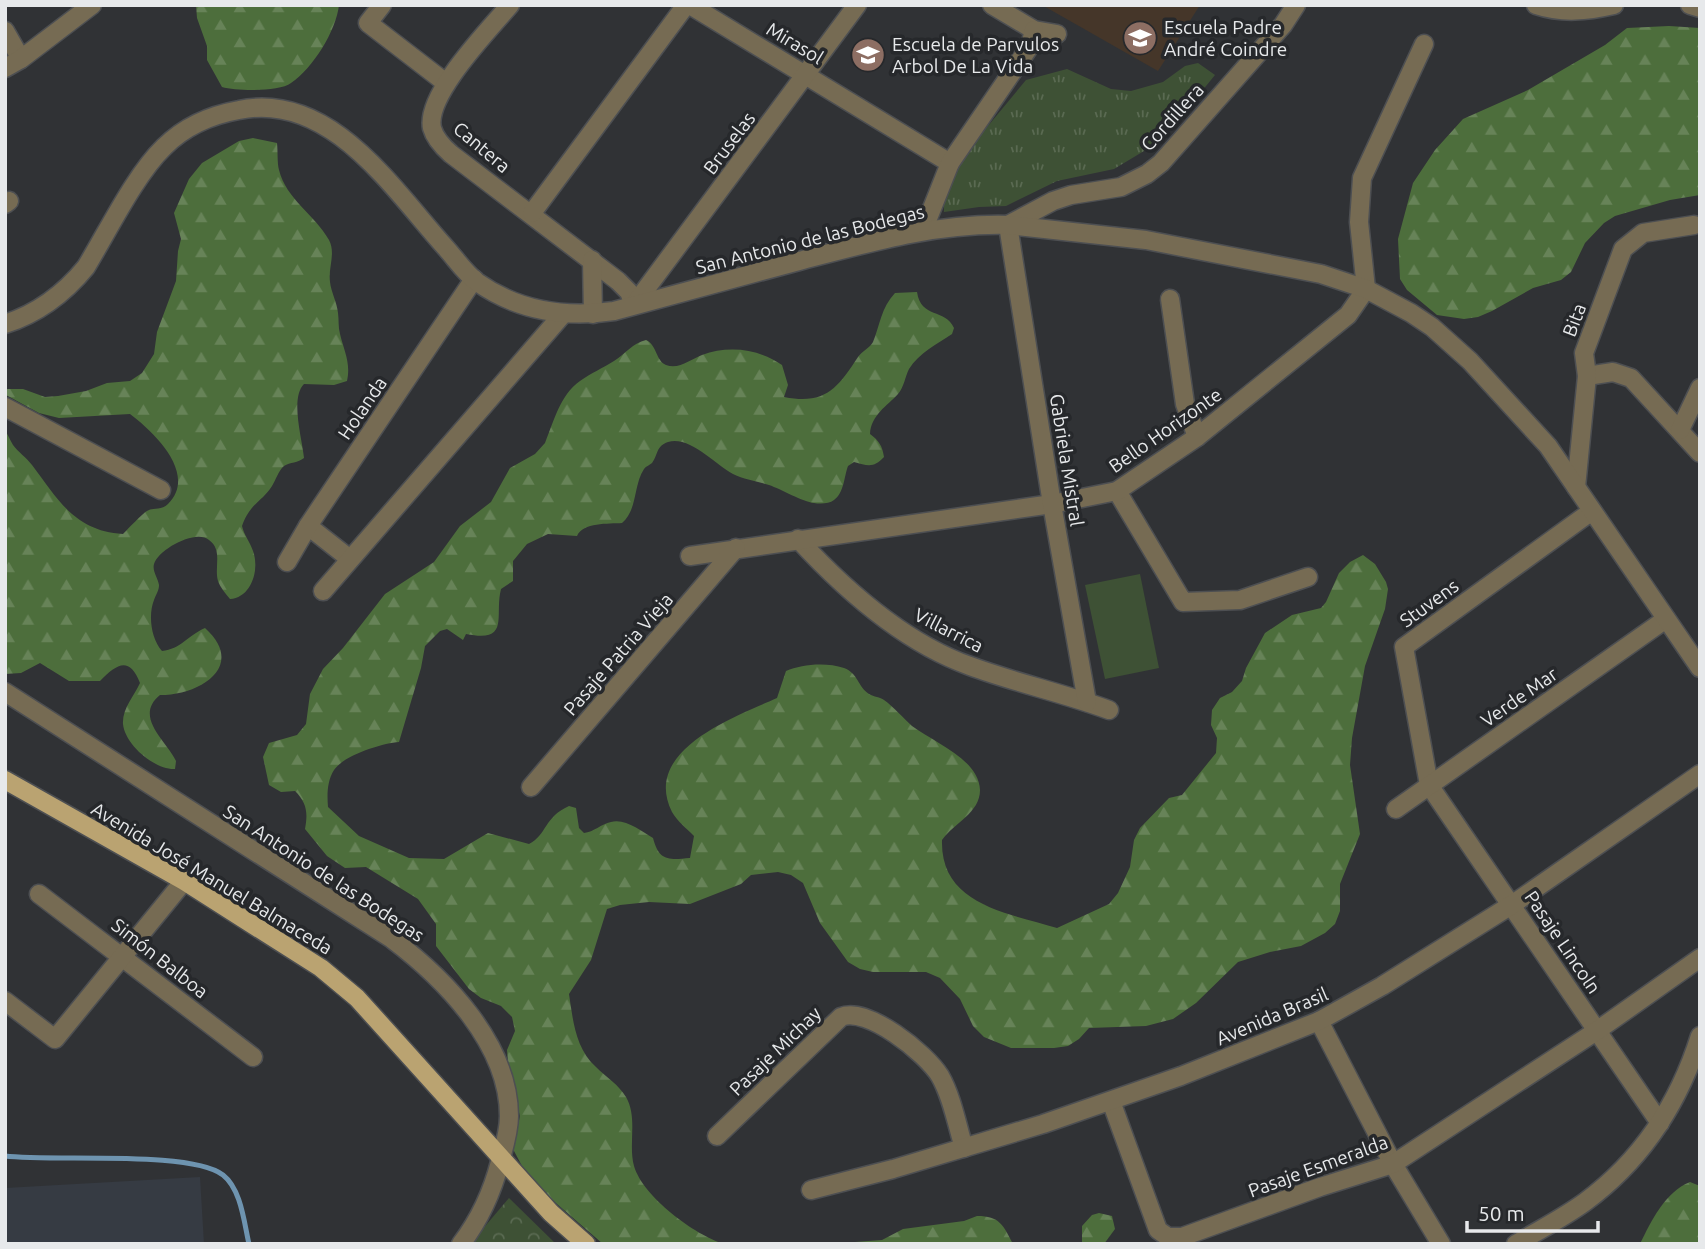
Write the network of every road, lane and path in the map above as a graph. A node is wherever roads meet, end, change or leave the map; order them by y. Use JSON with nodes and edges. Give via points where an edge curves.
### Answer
{"nodes":[{"id":1,"x":92,"y":5,"type":"edge"},
{"id":2,"x":382,"y":5,"type":"edge"},
{"id":3,"x":510,"y":5,"type":"edge"},
{"id":4,"x":688,"y":5,"type":"edge"},
{"id":5,"x":857,"y":5,"type":"edge"},
{"id":6,"x":992,"y":5,"type":"edge"},
{"id":7,"x":1296,"y":5,"type":"edge"},
{"id":8,"x":1536,"y":5,"type":"edge"},
{"id":9,"x":1615,"y":5,"type":"edge"},
{"id":10,"x":1690,"y":5,"type":"edge"},
{"id":11,"x":1700,"y":8,"type":"edge"},
{"id":12,"x":1034,"y":30,"type":"junction"},
{"id":13,"x":5,"y":31,"type":"edge"},
{"id":14,"x":1057,"y":33,"type":"dead end"},
{"id":15,"x":1424,"y":44,"type":"dead end"},
{"id":16,"x":13,"y":64,"type":"edge"},
{"id":17,"x":806,"y":74,"type":"junction"},
{"id":18,"x":446,"y":83,"type":"junction"},
{"id":19,"x":950,"y":163,"type":"junction"},
{"id":20,"x":532,"y":214,"type":"junction"},
{"id":21,"x":1008,"y":225,"type":"junction"},
{"id":22,"x":1694,"y":225,"type":"dead end"},
{"id":23,"x":923,"y":231,"type":"junction"},
{"id":24,"x":592,"y":260,"type":"junction"},
{"id":25,"x":474,"y":279,"type":"junction"},
{"id":26,"x":1366,"y":289,"type":"junction"},
{"id":27,"x":1170,"y":299,"type":"dead end"},
{"id":28,"x":634,"y":305,"type":"junction"},
{"id":29,"x":563,"y":314,"type":"junction"},
{"id":30,"x":593,"y":314,"type":"junction"},
{"id":31,"x":5,"y":324,"type":"edge"},
{"id":32,"x":1587,"y":376,"type":"junction"},
{"id":33,"x":1700,"y":388,"type":"edge"},
{"id":34,"x":5,"y":407,"type":"edge"},
{"id":35,"x":1681,"y":430,"type":"junction"},
{"id":36,"x":1197,"y":437,"type":"junction"},
{"id":37,"x":1700,"y":453,"type":"edge"},
{"id":38,"x":1576,"y":487,"type":"junction"},
{"id":39,"x":161,"y":490,"type":"dead end"},
{"id":40,"x":1117,"y":491,"type":"junction"},
{"id":41,"x":1052,"y":503,"type":"junction"},
{"id":42,"x":1592,"y":511,"type":"junction"},
{"id":43,"x":308,"y":526,"type":"junction"},
{"id":44,"x":798,"y":538,"type":"junction"},
{"id":45,"x":736,"y":548,"type":"junction"},
{"id":46,"x":690,"y":556,"type":"dead end"},
{"id":47,"x":350,"y":559,"type":"junction"},
{"id":48,"x":287,"y":562,"type":"dead end"},
{"id":49,"x":1308,"y":577,"type":"dead end"},
{"id":50,"x":323,"y":591,"type":"dead end"},
{"id":51,"x":1666,"y":619,"type":"junction"},
{"id":52,"x":1700,"y":668,"type":"edge"},
{"id":53,"x":5,"y":691,"type":"edge"},
{"id":54,"x":1087,"y":702,"type":"junction"},
{"id":55,"x":1109,"y":710,"type":"dead end"},
{"id":56,"x":1700,"y":775,"type":"edge"},
{"id":57,"x":5,"y":780,"type":"edge"},
{"id":58,"x":1429,"y":785,"type":"junction"},
{"id":59,"x":531,"y":787,"type":"dead end"},
{"id":60,"x":1396,"y":809,"type":"dead end"},
{"id":61,"x":184,"y":881,"type":"junction"},
{"id":62,"x":39,"y":894,"type":"dead end"},
{"id":63,"x":1513,"y":904,"type":"junction"},
{"id":64,"x":123,"y":956,"type":"junction"},
{"id":65,"x":1700,"y":958,"type":"edge"},
{"id":66,"x":5,"y":1000,"type":"edge"},
{"id":67,"x":1319,"y":1021,"type":"junction"},
{"id":68,"x":1598,"y":1030,"type":"junction"},
{"id":69,"x":1700,"y":1036,"type":"edge"},
{"id":70,"x":253,"y":1057,"type":"dead end"},
{"id":71,"x":1111,"y":1101,"type":"junction"},
{"id":72,"x":1660,"y":1123,"type":"junction"},
{"id":73,"x":717,"y":1136,"type":"dead end"},
{"id":74,"x":964,"y":1148,"type":"junction"},
{"id":75,"x":501,"y":1158,"type":"junction"},
{"id":76,"x":1393,"y":1164,"type":"junction"},
{"id":77,"x":811,"y":1190,"type":"dead end"},
{"id":78,"x":461,"y":1244,"type":"edge"},
{"id":79,"x":586,"y":1244,"type":"edge"},
{"id":80,"x":1441,"y":1244,"type":"edge"},
{"id":81,"x":1516,"y":1244,"type":"edge"}],
"edges":[{"from":1,"to":16,"type":"street"},
{"from":2,"to":18,"type":"street","via":[[368,23]]},
{"from":3,"to":18,"type":"street","name":"Cantera"},
{"from":4,"to":17,"type":"street","name":"Mirasol"},
{"from":4,"to":20,"type":"street"},
{"from":5,"to":17,"type":"street","name":"Bruselas"},
{"from":6,"to":12,"type":"street"},
{"from":7,"to":21,"type":"street","name":"Cordillera","via":[[1191,130],[1147,174],[1121,187],[1053,201]]},
{"from":8,"to":9,"type":"street","via":[[1578,12]]},
{"from":10,"to":11,"type":"street"},
{"from":12,"to":14,"type":"street"},
{"from":12,"to":19,"type":"street","via":[[1030,46]]},
{"from":13,"to":16,"type":"street"},
{"from":15,"to":26,"type":"street","via":[[1362,177],[1360,222]]},
{"from":17,"to":19,"type":"street","name":"Mirasol"},
{"from":17,"to":28,"type":"street","name":"Bruselas"},
{"from":18,"to":20,"type":"street","name":"Cantera","via":[[432,116],[436,136],[451,154]]},
{"from":19,"to":23,"type":"street"},
{"from":20,"to":24,"type":"street","name":"Cantera"},
{"from":21,"to":23,"type":"street","name":"San Antonio de las Bodegas"},
{"from":21,"to":26,"type":"street","name":"San Antonio de las Bodegas","via":[[1172,245],[1321,274]]},
{"from":21,"to":41,"type":"street","name":"Gabriela Mistral"},
{"from":22,"to":32,"type":"street","name":"Bita","via":[[1643,233],[1623,249],[1584,353]]},
{"from":23,"to":28,"type":"street","name":"San Antonio de las Bodegas"},
{"from":24,"to":28,"type":"street","name":"Cantera","via":[[629,292]]},
{"from":24,"to":30,"type":"street"},
{"from":25,"to":29,"type":"street","name":"San Antonio de las Bodegas","via":[[522,305]]},
{"from":25,"to":31,"type":"street","name":"San Antonio de las Bodegas","via":[[373,166],[336,132],[299,113],[248,108],[207,118],[164,146],[77,279],[36,312]]},
{"from":25,"to":43,"type":"street","name":"Holanda"},
{"from":26,"to":36,"type":"street","name":"Bello Horizonte","via":[[1348,315]]},
{"from":26,"to":38,"type":"street","name":"San Antonio de las Bodegas","via":[[1411,313],[1452,343],[1548,446]]},
{"from":27,"to":36,"type":"street","via":[[1185,404]]},
{"from":28,"to":30,"type":"street","name":"San Antonio de las Bodegas"},
{"from":29,"to":30,"type":"street","name":"San Antonio de las Bodegas"},
{"from":29,"to":47,"type":"street"},
{"from":32,"to":35,"type":"street","via":[[1613,372],[1631,378]]},
{"from":32,"to":38,"type":"street","name":"Bita"},
{"from":33,"to":35,"type":"street"},
{"from":34,"to":39,"type":"street"},
{"from":35,"to":37,"type":"street"},
{"from":36,"to":40,"type":"street","name":"Bello Horizonte"},
{"from":38,"to":42,"type":"street","name":"San Antonio de las Bodegas"},
{"from":40,"to":41,"type":"street","name":"Bello Horizonte"},
{"from":40,"to":49,"type":"street","via":[[1183,602],[1240,600]]},
{"from":41,"to":44,"type":"street","name":"Bello Horizonte"},
{"from":41,"to":54,"type":"street","name":"Gabriela Mistral"},
{"from":42,"to":51,"type":"street","name":"San Antonio de las Bodegas"},
{"from":42,"to":58,"type":"street","name":"Stuvens","via":[[1404,647]]},
{"from":43,"to":47,"type":"street"},
{"from":43,"to":48,"type":"street","name":"Holanda"},
{"from":44,"to":45,"type":"street","name":"Bello Horizonte"},
{"from":44,"to":54,"type":"street","name":"Villarrica","via":[[862,601],[940,652],[968,666]]},
{"from":45,"to":46,"type":"street","name":"Bello Horizonte"},
{"from":45,"to":59,"type":"street","name":"Pasaje Patria Vieja"},
{"from":47,"to":50,"type":"street"},
{"from":51,"to":52,"type":"street","name":"San Antonio de las Bodegas"},
{"from":51,"to":58,"type":"street","name":"Verde Mar"},
{"from":53,"to":75,"type":"street","name":"San Antonio de las Bodegas","via":[[392,939],[435,974],[471,1016],[500,1070],[509,1114]]},
{"from":54,"to":55,"type":"street","name":"Villarrica"},
{"from":56,"to":63,"type":"street","name":"Avenida Brasil"},
{"from":57,"to":61,"type":"main road","name":"Avenida José Manuel Balmaceda"},
{"from":58,"to":60,"type":"street","name":"Verde Mar"},
{"from":58,"to":63,"type":"street","name":"Pasaje Lincoln"},
{"from":61,"to":64,"type":"street"},
{"from":61,"to":75,"type":"main road","name":"Avenida José Manuel Balmaceda","via":[[345,987]]},
{"from":62,"to":64,"type":"street","name":"Simón Balboa"},
{"from":63,"to":67,"type":"street","name":"Avenida Brasil"},
{"from":63,"to":68,"type":"street","name":"Pasaje Lincoln"},
{"from":64,"to":66,"type":"street","via":[[55,1039]]},
{"from":64,"to":70,"type":"street","name":"Simón Balboa"},
{"from":65,"to":68,"type":"street","name":"Pasaje Esmeralda"},
{"from":67,"to":71,"type":"street","name":"Avenida Brasil"},
{"from":67,"to":76,"type":"street"},
{"from":68,"to":72,"type":"street","name":"Pasaje Lincoln"},
{"from":68,"to":76,"type":"street","name":"Pasaje Esmeralda"},
{"from":69,"to":72,"type":"street","via":[[1681,1086]]},
{"from":71,"to":74,"type":"street","name":"Avenida Brasil"},
{"from":71,"to":76,"type":"street","name":"Pasaje Esmeralda","via":[[1158,1230],[1168,1237],[1182,1237]]},
{"from":72,"to":81,"type":"street","via":[[1606,1185]]},
{"from":73,"to":74,"type":"street","name":"Pasaje Michay","via":[[841,1017],[852,1015],[879,1024],[934,1068],[945,1087]]},
{"from":74,"to":77,"type":"street","name":"Avenida Brasil"},
{"from":75,"to":78,"type":"street","name":"San Antonio de las Bodegas","via":[[481,1215]]},
{"from":75,"to":79,"type":"main road","name":"Avenida José Manuel Balmaceda"},
{"from":76,"to":80,"type":"street"}]}
